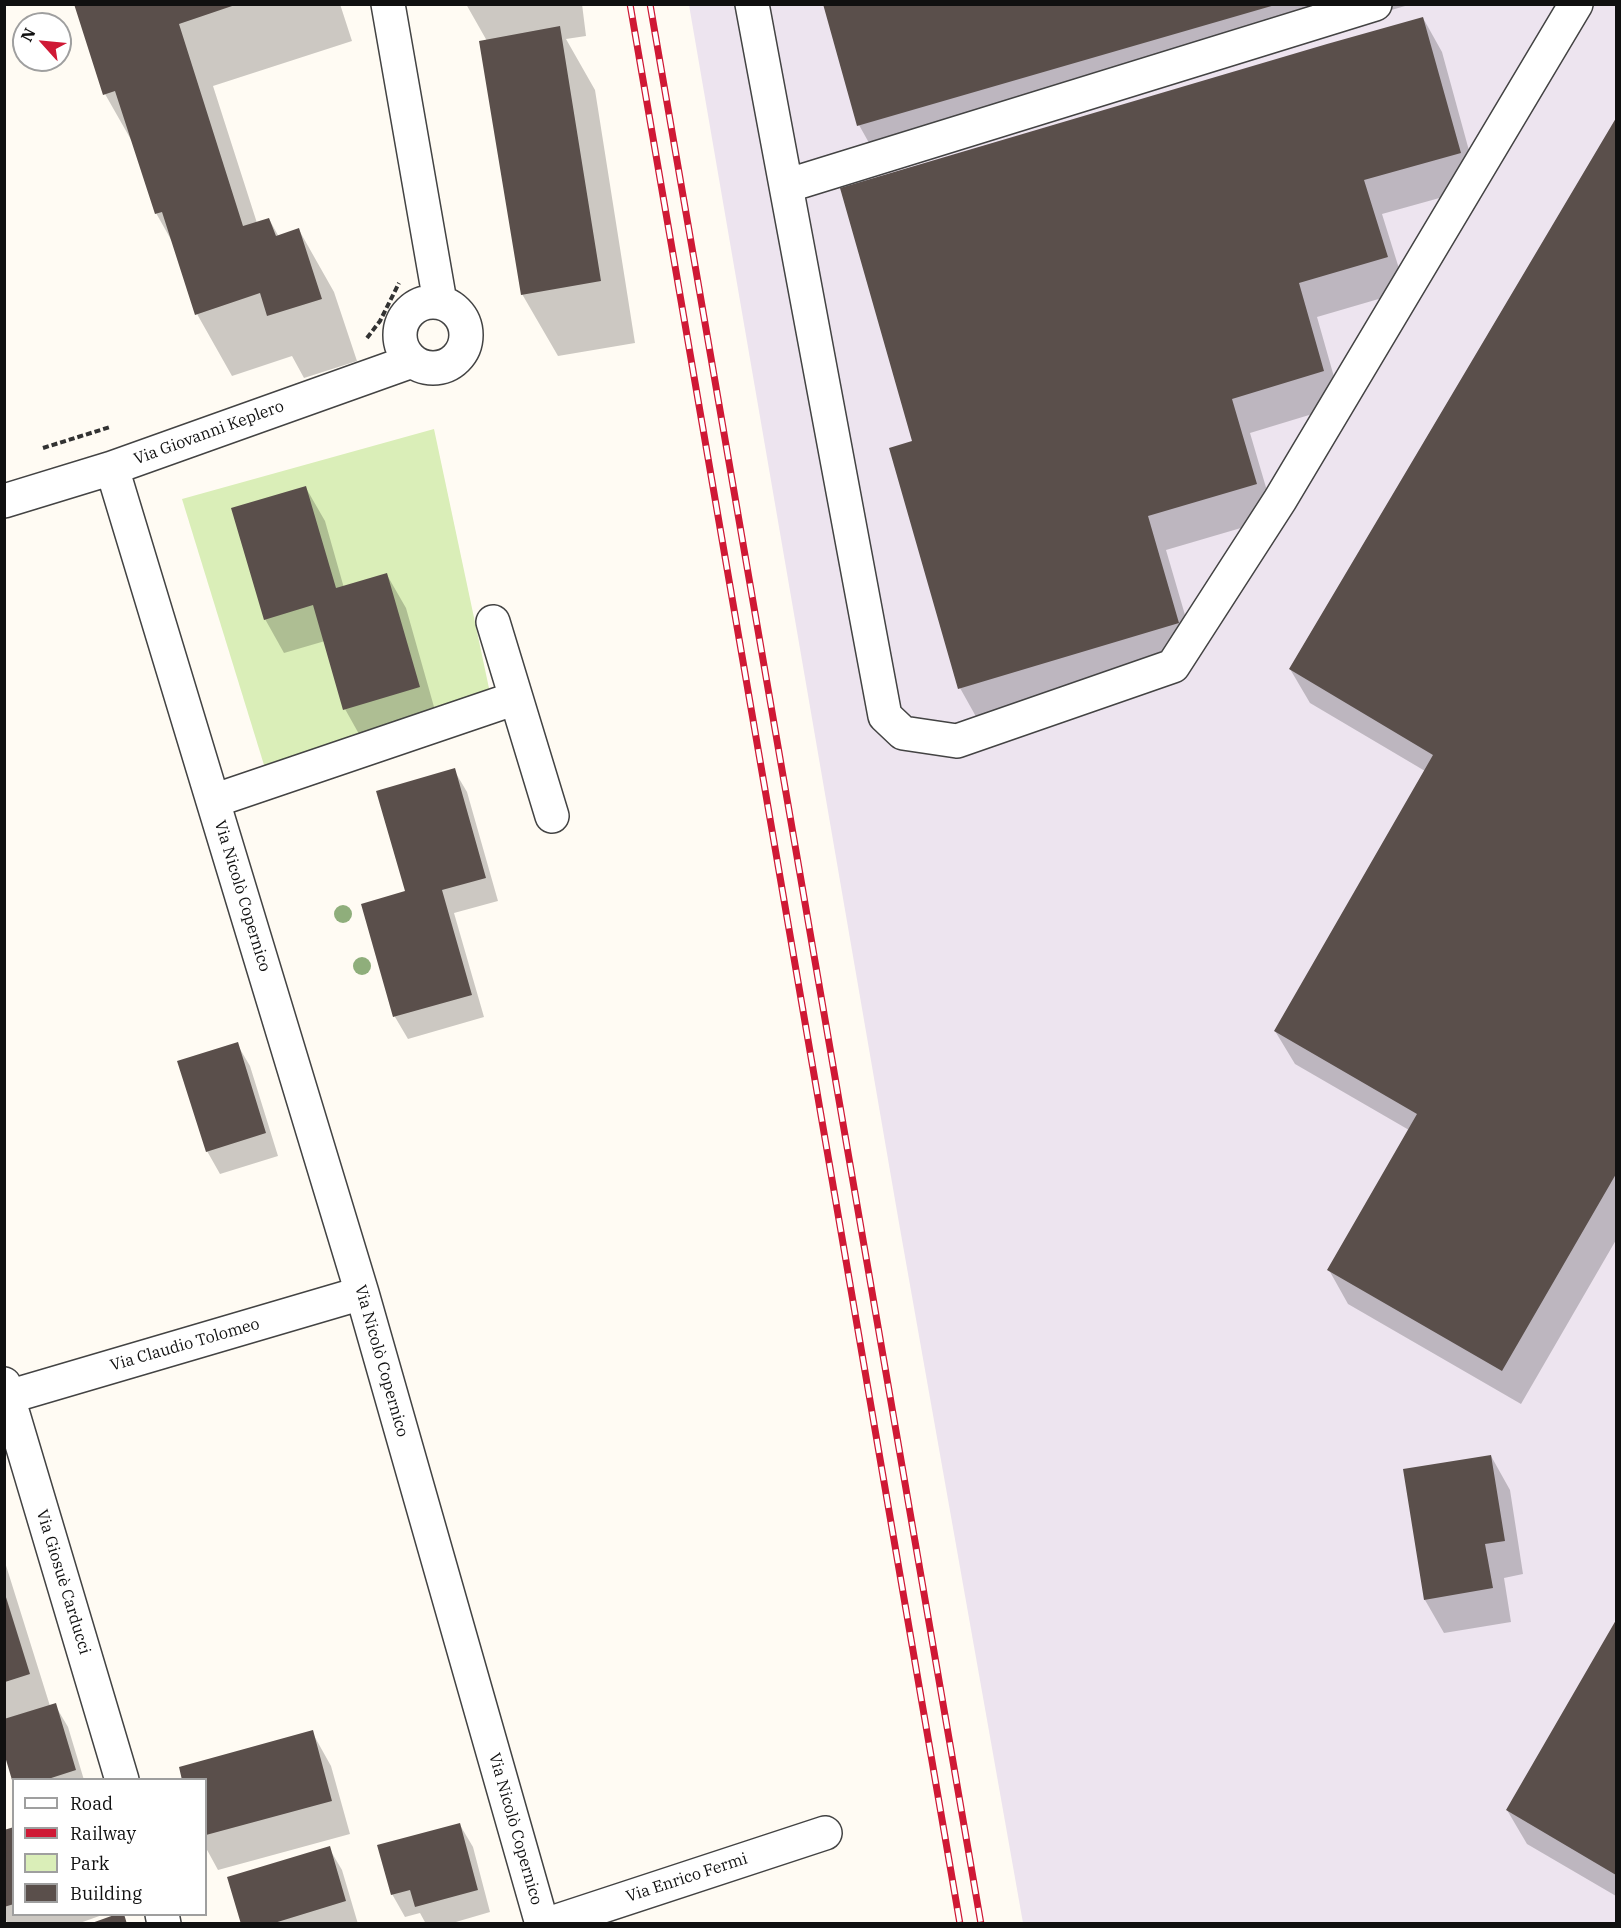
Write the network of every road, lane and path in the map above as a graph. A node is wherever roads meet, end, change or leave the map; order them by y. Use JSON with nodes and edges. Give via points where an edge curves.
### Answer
{"nodes":[{"id":1,"x":388,"y":4,"type":"edge"},
{"id":2,"x":752,"y":4,"type":"edge"},
{"id":3,"x":1375,"y":4,"type":"edge"},
{"id":4,"x":1576,"y":4,"type":"edge"},
{"id":5,"x":786,"y":186,"type":"junction"},
{"id":6,"x":400,"y":282,"type":"dead end"},
{"id":7,"x":440,"y":302,"type":"junction"},
{"id":8,"x":366,"y":340,"type":"dead end"},
{"id":9,"x":412,"y":361,"type":"junction"},
{"id":10,"x":121,"y":424,"type":"dead end"},
{"id":11,"x":32,"y":452,"type":"dead end"},
{"id":12,"x":112,"y":468,"type":"junction"},
{"id":13,"x":4,"y":501,"type":"edge"},
{"id":14,"x":493,"y":622,"type":"dead end"},
{"id":15,"x":516,"y":698,"type":"junction"},
{"id":16,"x":213,"y":801,"type":"junction"},
{"id":17,"x":552,"y":816,"type":"dead end"},
{"id":18,"x":362,"y":1293,"type":"junction"},
{"id":19,"x":6,"y":1391,"type":"edge"},
{"id":20,"x":122,"y":1778,"type":"edge"},
{"id":21,"x":825,"y":1833,"type":"dead end"},
{"id":22,"x":542,"y":1923,"type":"edge"},
{"id":23,"x":548,"y":1923,"type":"edge"}],
"edges":[{"from":1,"to":7,"type":"street"},
{"from":2,"to":5,"type":"street"},
{"from":3,"to":5,"type":"street"},
{"from":4,"to":5,"type":"street","via":[[1280,500],[1173,666],[957,741],[903,733],[885,716]]},
{"from":6,"to":8,"type":"path"},
{"from":7,"to":9,"type":"street","via":[[418,305],[403,320],[400,342]]},
{"from":7,"to":9,"type":"street","via":[[458,313],[464,323],[465,344],[453,362],[443,367],[421,366]]},
{"from":9,"to":12,"type":"street","name":"Via Giovanni Keplero"},
{"from":10,"to":11,"type":"path"},
{"from":12,"to":13,"type":"street","name":"Via Giovanni Keplero"},
{"from":12,"to":16,"type":"street","name":"Via Nicolò Copernico"},
{"from":14,"to":15,"type":"street"},
{"from":15,"to":16,"type":"street","name":"Via Nicolò Copernico"},
{"from":15,"to":17,"type":"street"},
{"from":16,"to":18,"type":"street","name":"Via Nicolò Copernico"},
{"from":18,"to":19,"type":"street","name":"Via Claudio Tolomeo"},
{"from":18,"to":22,"type":"street","name":"Via Nicolò Copernico"},
{"from":19,"to":20,"type":"street","name":"Via Giosuè Carducci"},
{"from":21,"to":23,"type":"street","name":"Via Enrico Fermi"}]}
